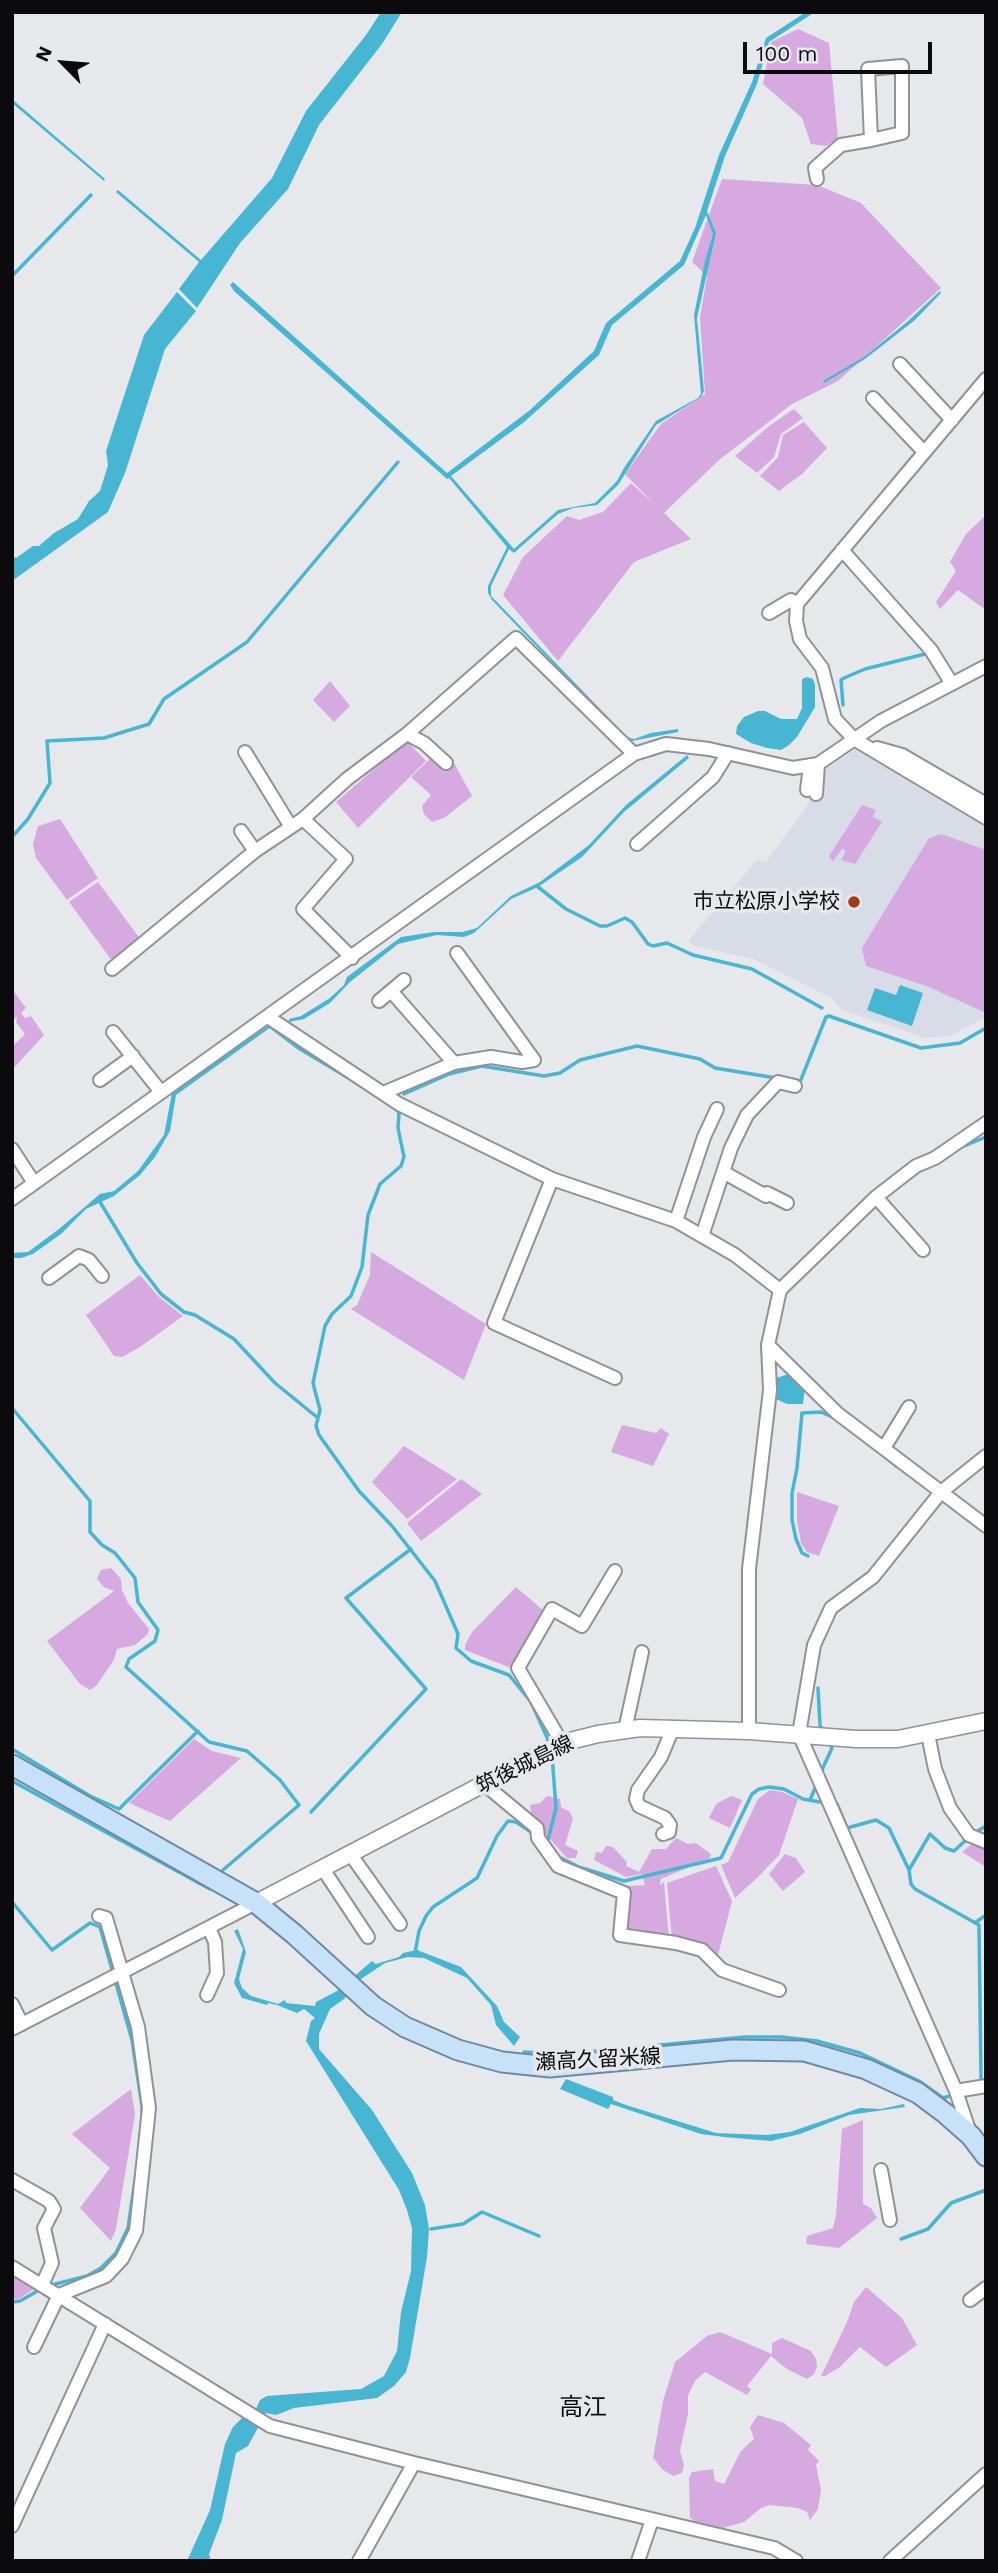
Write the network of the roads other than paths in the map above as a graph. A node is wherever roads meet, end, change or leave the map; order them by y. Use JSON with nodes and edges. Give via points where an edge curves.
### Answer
{"nodes":[{"id":1,"x":871,"y":139,"type":"junction"},
{"id":2,"x":817,"y":179,"type":"dead end"},
{"id":3,"x":900,"y":364,"type":"dead end"},
{"id":4,"x":986,"y":379,"type":"edge"},
{"id":5,"x":873,"y":398,"type":"dead end"},
{"id":6,"x":952,"y":419,"type":"junction"},
{"id":7,"x":924,"y":452,"type":"junction"},
{"id":8,"x":842,"y":550,"type":"junction"},
{"id":9,"x":796,"y":604,"type":"junction"},
{"id":10,"x":769,"y":613,"type":"dead end"},
{"id":11,"x":986,"y":666,"type":"edge"},
{"id":12,"x":952,"y":684,"type":"junction"},
{"id":13,"x":407,"y":734,"type":"junction"},
{"id":14,"x":857,"y":741,"type":"junction"},
{"id":15,"x":245,"y":752,"type":"dead end"},
{"id":16,"x":728,"y":753,"type":"junction"},
{"id":17,"x":634,"y":754,"type":"junction"},
{"id":18,"x":446,"y":763,"type":"dead end"},
{"id":19,"x":814,"y":764,"type":"junction"},
{"id":20,"x":811,"y":792,"type":"dead end"},
{"id":21,"x":986,"y":804,"type":"edge"},
{"id":22,"x":986,"y":818,"type":"edge"},
{"id":23,"x":303,"y":819,"type":"junction"},
{"id":24,"x":290,"y":827,"type":"junction"},
{"id":25,"x":241,"y":831,"type":"dead end"},
{"id":26,"x":637,"y":844,"type":"dead end"},
{"id":27,"x":256,"y":851,"type":"junction"},
{"id":28,"x":457,"y":953,"type":"dead end"},
{"id":29,"x":352,"y":958,"type":"junction"},
{"id":30,"x":112,"y":969,"type":"dead end"},
{"id":31,"x":404,"y":980,"type":"dead end"},
{"id":32,"x":391,"y":991,"type":"junction"},
{"id":33,"x":379,"y":1001,"type":"dead end"},
{"id":34,"x":268,"y":1017,"type":"junction"},
{"id":35,"x":113,"y":1032,"type":"dead end"},
{"id":36,"x":132,"y":1056,"type":"junction"},
{"id":37,"x":454,"y":1063,"type":"junction"},
{"id":38,"x":100,"y":1080,"type":"dead end"},
{"id":39,"x":795,"y":1086,"type":"dead end"},
{"id":40,"x":161,"y":1092,"type":"junction"},
{"id":41,"x":383,"y":1093,"type":"junction"},
{"id":42,"x":717,"y":1109,"type":"dead end"},
{"id":43,"x":986,"y":1123,"type":"edge"},
{"id":44,"x":12,"y":1149,"type":"edge"},
{"id":45,"x":723,"y":1172,"type":"junction"},
{"id":46,"x":552,"y":1178,"type":"junction"},
{"id":47,"x":34,"y":1183,"type":"junction"},
{"id":48,"x":876,"y":1197,"type":"junction"},
{"id":49,"x":12,"y":1199,"type":"edge"},
{"id":50,"x":787,"y":1203,"type":"dead end"},
{"id":51,"x":676,"y":1221,"type":"junction"},
{"id":52,"x":702,"y":1236,"type":"junction"},
{"id":53,"x":923,"y":1250,"type":"dead end"},
{"id":54,"x":102,"y":1276,"type":"dead end"},
{"id":55,"x":49,"y":1278,"type":"dead end"},
{"id":56,"x":780,"y":1290,"type":"junction"},
{"id":57,"x":768,"y":1345,"type":"junction"},
{"id":58,"x":615,"y":1378,"type":"dead end"},
{"id":59,"x":909,"y":1407,"type":"dead end"},
{"id":60,"x":884,"y":1448,"type":"junction"},
{"id":61,"x":986,"y":1456,"type":"edge"},
{"id":62,"x":941,"y":1492,"type":"junction"},
{"id":63,"x":986,"y":1526,"type":"edge"},
{"id":64,"x":615,"y":1571,"type":"dead end"},
{"id":65,"x":642,"y":1652,"type":"dead end"},
{"id":66,"x":986,"y":1721,"type":"edge"},
{"id":67,"x":673,"y":1728,"type":"junction"},
{"id":68,"x":625,"y":1730,"type":"junction"},
{"id":69,"x":750,"y":1731,"type":"junction"},
{"id":70,"x":799,"y":1734,"type":"junction"},
{"id":71,"x":928,"y":1734,"type":"junction"},
{"id":72,"x":562,"y":1743,"type":"junction"},
{"id":73,"x":12,"y":1765,"type":"edge"},
{"id":74,"x":484,"y":1784,"type":"junction"},
{"id":75,"x":663,"y":1834,"type":"dead end"},
{"id":76,"x":986,"y":1842,"type":"edge"},
{"id":77,"x":351,"y":1855,"type":"junction"},
{"id":78,"x":323,"y":1869,"type":"junction"},
{"id":79,"x":256,"y":1903,"type":"junction"},
{"id":80,"x":99,"y":1916,"type":"dead end"},
{"id":81,"x":400,"y":1924,"type":"dead end"},
{"id":82,"x":209,"y":1928,"type":"junction"},
{"id":83,"x":368,"y":1937,"type":"dead end"},
{"id":84,"x":123,"y":1972,"type":"junction"},
{"id":85,"x":779,"y":1990,"type":"dead end"},
{"id":86,"x":207,"y":1995,"type":"dead end"},
{"id":87,"x":12,"y":2004,"type":"edge"},
{"id":88,"x":17,"y":2026,"type":"edge"},
{"id":89,"x":986,"y":2086,"type":"edge"},
{"id":90,"x":956,"y":2091,"type":"junction"},
{"id":91,"x":971,"y":2136,"type":"junction"},
{"id":92,"x":986,"y":2156,"type":"edge"},
{"id":93,"x":881,"y":2170,"type":"dead end"},
{"id":94,"x":12,"y":2180,"type":"edge"},
{"id":95,"x":890,"y":2220,"type":"dead end"},
{"id":96,"x":12,"y":2267,"type":"edge"},
{"id":97,"x":42,"y":2285,"type":"junction"},
{"id":98,"x":986,"y":2288,"type":"edge"},
{"id":99,"x":59,"y":2295,"type":"junction"},
{"id":100,"x":970,"y":2300,"type":"dead end"},
{"id":101,"x":105,"y":2324,"type":"junction"},
{"id":102,"x":34,"y":2347,"type":"dead end"},
{"id":103,"x":414,"y":2463,"type":"junction"},
{"id":104,"x":986,"y":2474,"type":"edge"},
{"id":105,"x":652,"y":2520,"type":"junction"},
{"id":106,"x":12,"y":2526,"type":"edge"},
{"id":107,"x":359,"y":2561,"type":"edge"},
{"id":108,"x":638,"y":2561,"type":"edge"},
{"id":109,"x":796,"y":2561,"type":"edge"},
{"id":110,"x":890,"y":2561,"type":"edge"}],
"edges":[{"from":1,"to":1,"type":"street","via":[[902,133],[902,66],[868,69]]},
{"from":1,"to":2,"type":"street","via":[[841,145],[816,168]]},
{"from":3,"to":6,"type":"street"},
{"from":4,"to":6,"type":"street"},
{"from":5,"to":7,"type":"street"},
{"from":6,"to":7,"type":"street"},
{"from":7,"to":8,"type":"street"},
{"from":8,"to":9,"type":"street"},
{"from":8,"to":12,"type":"street","via":[[931,650]]},
{"from":9,"to":10,"type":"street","via":[[791,600]]},
{"from":9,"to":14,"type":"street","via":[[800,639],[822,668],[835,719]]},
{"from":11,"to":12,"type":"street"},
{"from":12,"to":14,"type":"street","via":[[881,721]]},
{"from":13,"to":17,"type":"street","via":[[516,638]]},
{"from":13,"to":18,"type":"street"},
{"from":13,"to":23,"type":"street"},
{"from":14,"to":19,"type":"street"},
{"from":14,"to":21,"type":"street","via":[[902,755]]},
{"from":14,"to":22,"type":"street"},
{"from":15,"to":24,"type":"street"},
{"from":16,"to":17,"type":"street","via":[[666,744]]},
{"from":16,"to":19,"type":"street","via":[[793,768]]},
{"from":16,"to":26,"type":"street","via":[[713,777]]},
{"from":17,"to":29,"type":"street"},
{"from":19,"to":20,"type":"street"},
{"from":23,"to":24,"type":"street"},
{"from":23,"to":29,"type":"street","via":[[346,859],[303,909]]},
{"from":24,"to":27,"type":"street"},
{"from":25,"to":27,"type":"street"},
{"from":27,"to":30,"type":"street"},
{"from":28,"to":37,"type":"street","via":[[534,1059],[522,1062],[491,1057]]},
{"from":29,"to":34,"type":"street"},
{"from":31,"to":32,"type":"street"},
{"from":32,"to":33,"type":"street"},
{"from":32,"to":37,"type":"street"},
{"from":34,"to":40,"type":"street"},
{"from":34,"to":41,"type":"street"},
{"from":35,"to":36,"type":"street"},
{"from":36,"to":38,"type":"street"},
{"from":36,"to":40,"type":"street"},
{"from":37,"to":41,"type":"street"},
{"from":39,"to":45,"type":"street","via":[[778,1082],[747,1115]]},
{"from":40,"to":47,"type":"street"},
{"from":41,"to":46,"type":"street"},
{"from":42,"to":51,"type":"street"},
{"from":43,"to":48,"type":"street"},
{"from":44,"to":47,"type":"street"},
{"from":45,"to":50,"type":"street"},
{"from":45,"to":52,"type":"street"},
{"from":46,"to":51,"type":"street"},
{"from":46,"to":58,"type":"street","via":[[494,1323]]},
{"from":47,"to":49,"type":"street"},
{"from":48,"to":53,"type":"street"},
{"from":48,"to":56,"type":"street"},
{"from":51,"to":52,"type":"street"},
{"from":52,"to":56,"type":"street"},
{"from":54,"to":55,"type":"street","via":[[89,1260],[79,1256]]},
{"from":56,"to":57,"type":"street"},
{"from":57,"to":60,"type":"street","via":[[837,1413]]},
{"from":57,"to":69,"type":"street","via":[[771,1390],[749,1569]]},
{"from":59,"to":60,"type":"street"},
{"from":60,"to":62,"type":"street"},
{"from":61,"to":62,"type":"street"},
{"from":62,"to":63,"type":"street"},
{"from":62,"to":70,"type":"street","via":[[873,1577],[831,1608],[814,1645]]},
{"from":64,"to":72,"type":"street","via":[[582,1626],[552,1609],[518,1668]]},
{"from":65,"to":68,"type":"street"},
{"from":66,"to":71,"type":"street","name":"筑後城島線"},
{"from":67,"to":68,"type":"street","name":"筑後城島線"},
{"from":67,"to":69,"type":"street","name":"筑後城島線"},
{"from":67,"to":75,"type":"street","via":[[636,1799],[639,1806],[665,1818],[670,1825],[669,1832]]},
{"from":68,"to":72,"type":"street","name":"筑後城島線"},
{"from":69,"to":70,"type":"street","name":"筑後城島線"},
{"from":70,"to":71,"type":"street","name":"筑後城島線","via":[[898,1739]]},
{"from":70,"to":90,"type":"street"},
{"from":71,"to":76,"type":"street","via":[[950,1808],[970,1835]]},
{"from":72,"to":74,"type":"street","name":"筑後城島線"},
{"from":73,"to":79,"type":"main road","name":"瀬高久留米線"},
{"from":74,"to":77,"type":"street","name":"筑後城島線"},
{"from":74,"to":85,"type":"street","via":[[537,1828],[538,1838],[558,1866],[624,1893],[620,1935],[702,1950],[722,1970]]},
{"from":77,"to":78,"type":"street","name":"筑後城島線"},
{"from":77,"to":81,"type":"street"},
{"from":78,"to":79,"type":"street","name":"筑後城島線"},
{"from":78,"to":83,"type":"street"},
{"from":79,"to":82,"type":"street"},
{"from":79,"to":91,"type":"main road","name":"瀬高久留米線","via":[[405,2027],[458,2050],[502,2062],[550,2067],[733,2050],[804,2051],[866,2068],[918,2093]]},
{"from":80,"to":84,"type":"street","via":[[106,1918]]},
{"from":82,"to":84,"type":"street"},
{"from":82,"to":86,"type":"street","via":[[217,1973]]},
{"from":84,"to":88,"type":"street"},
{"from":84,"to":99,"type":"street","via":[[138,2026],[149,2118],[136,2231],[122,2259],[106,2276]]},
{"from":87,"to":88,"type":"street"},
{"from":89,"to":90,"type":"street"},
{"from":90,"to":91,"type":"street"},
{"from":91,"to":92,"type":"main road","name":"瀬高久留米線"},
{"from":93,"to":95,"type":"street"},
{"from":94,"to":97,"type":"street","via":[[54,2208],[44,2228],[52,2263]]},
{"from":96,"to":97,"type":"street"},
{"from":97,"to":99,"type":"street"},
{"from":98,"to":100,"type":"street"},
{"from":99,"to":101,"type":"street"},
{"from":99,"to":102,"type":"street"},
{"from":101,"to":103,"type":"street","via":[[270,2426]]},
{"from":101,"to":106,"type":"street"},
{"from":103,"to":105,"type":"street"},
{"from":103,"to":107,"type":"street"},
{"from":104,"to":110,"type":"street"},
{"from":105,"to":108,"type":"street"},
{"from":105,"to":109,"type":"street","via":[[774,2548]]}]}
